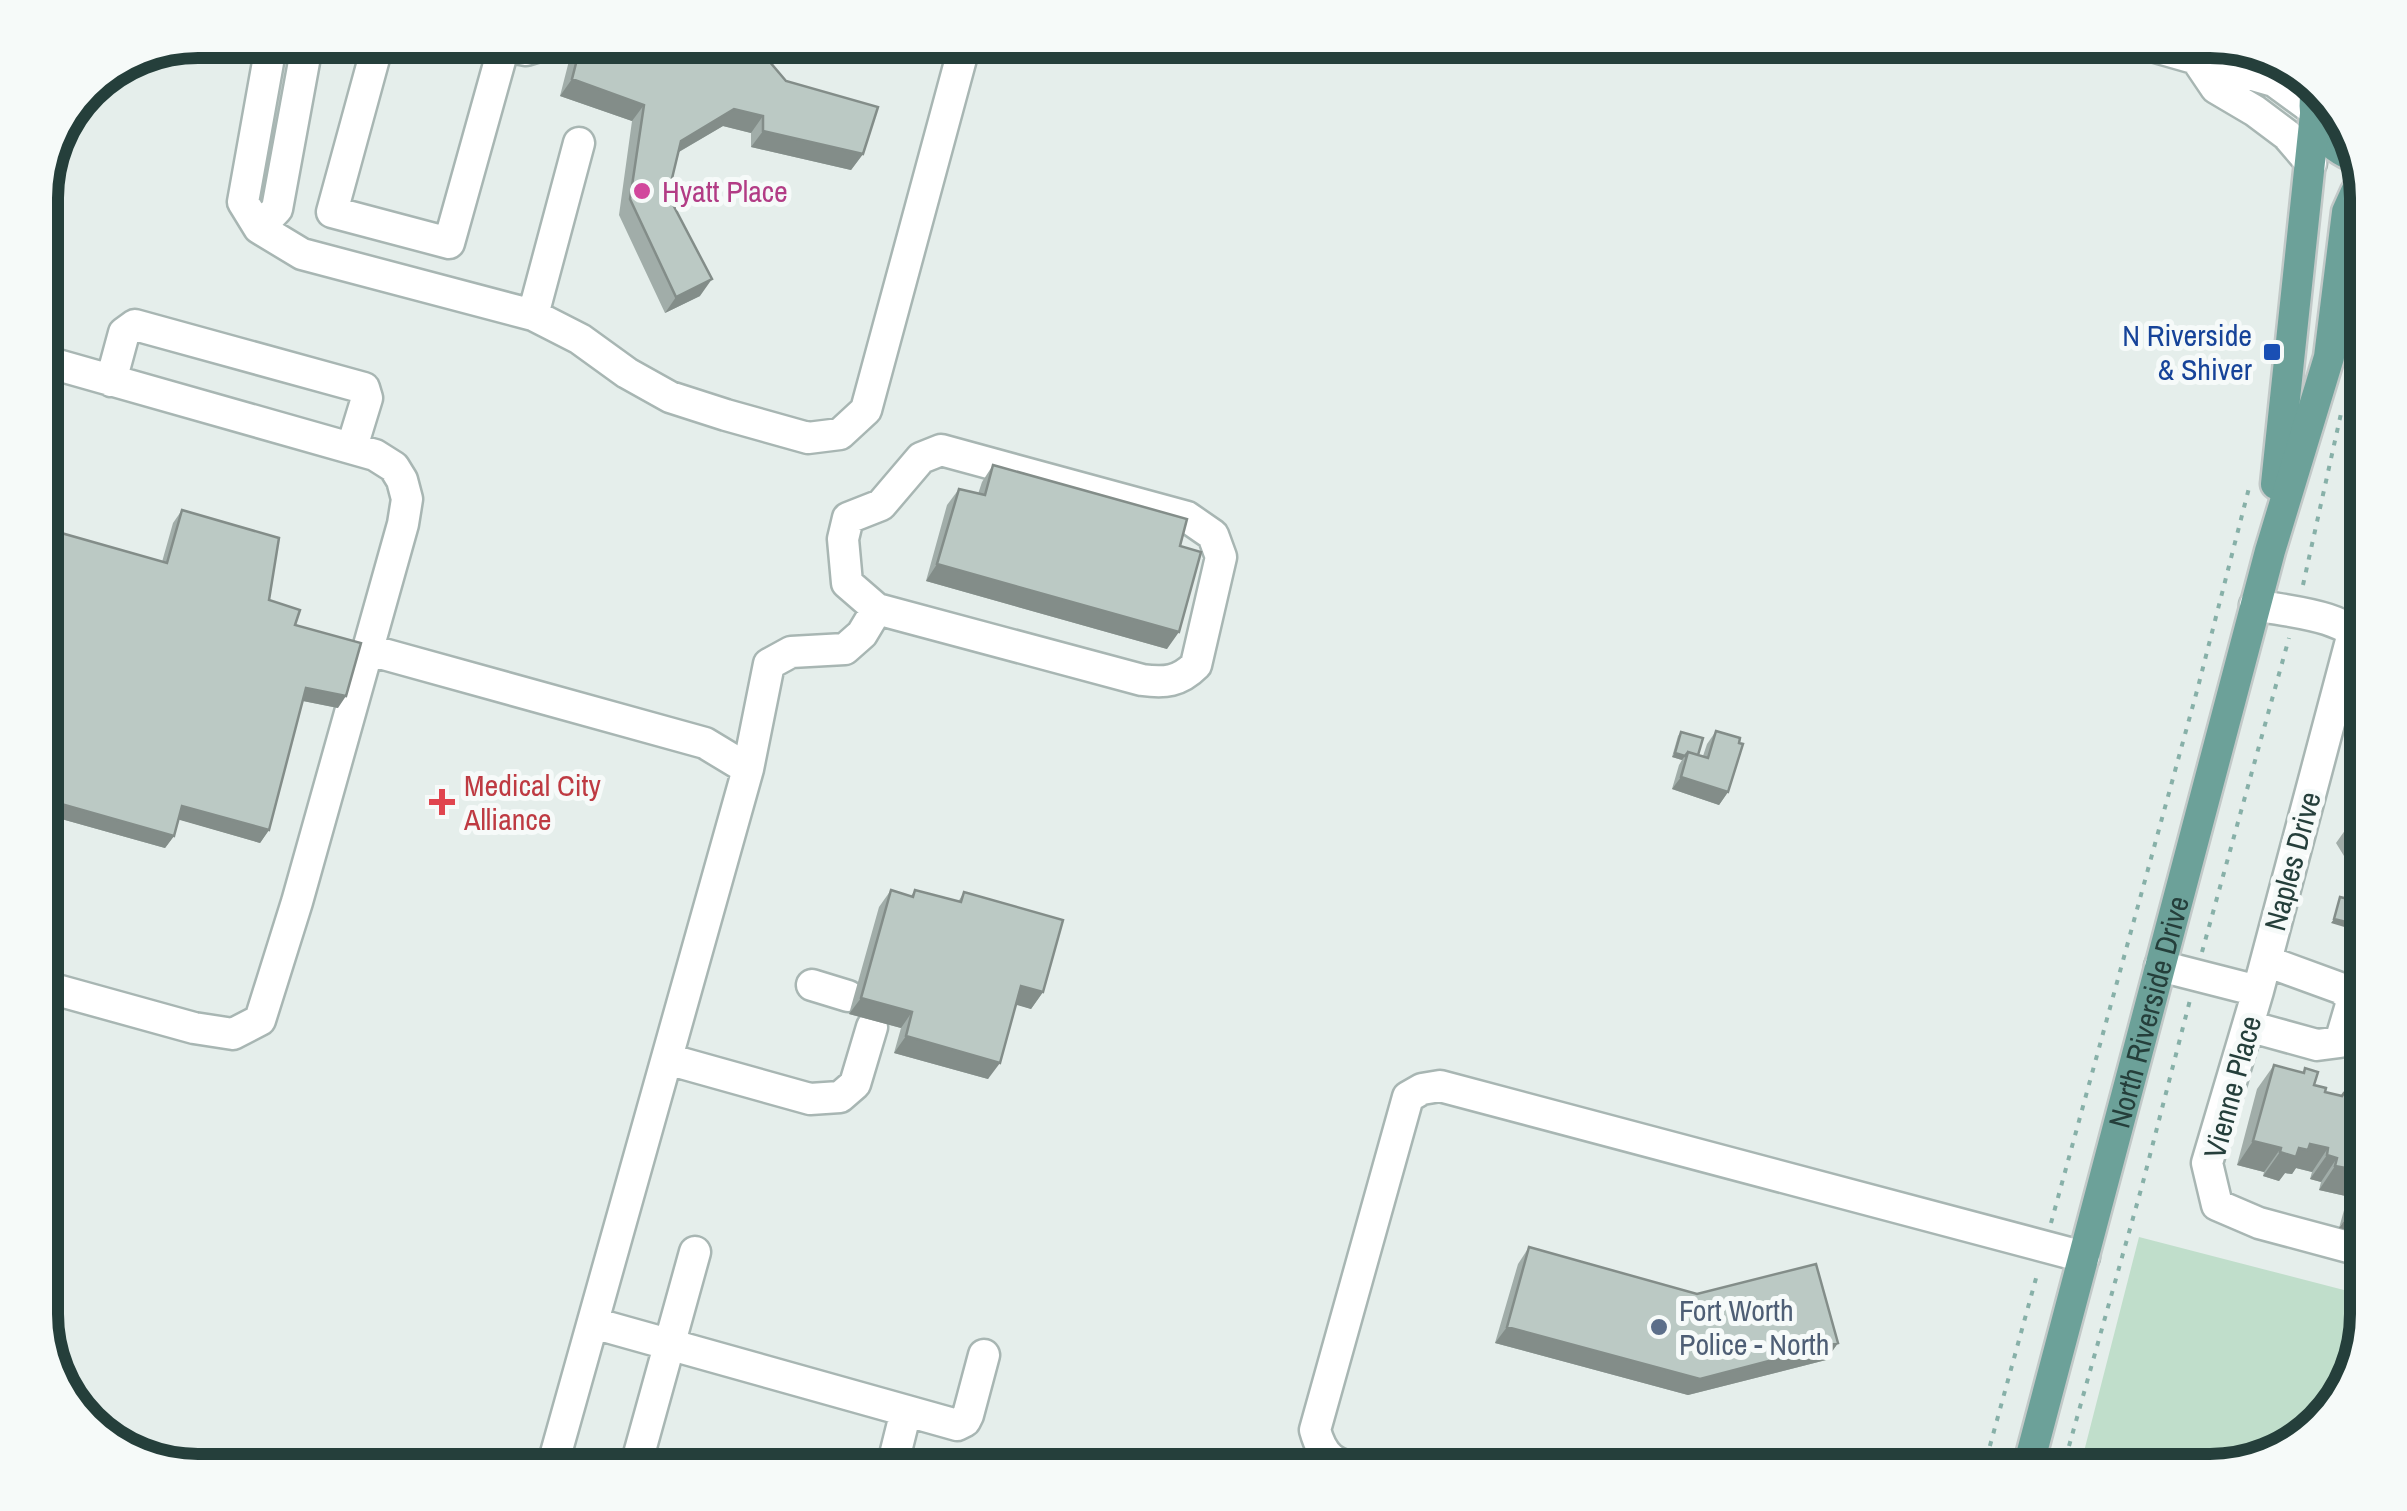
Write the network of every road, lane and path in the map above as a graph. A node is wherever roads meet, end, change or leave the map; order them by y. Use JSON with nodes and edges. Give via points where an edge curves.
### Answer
{"nodes":[{"id":1,"x":269,"y":58,"type":"edge"},
{"id":2,"x":305,"y":58,"type":"edge"},
{"id":3,"x":374,"y":58,"type":"edge"},
{"id":4,"x":493,"y":58,"type":"edge"},
{"id":5,"x":961,"y":58,"type":"edge"},
{"id":6,"x":2197,"y":58,"type":"edge"},
{"id":7,"x":2199,"y":58,"type":"edge"},
{"id":8,"x":2313,"y":103,"type":"edge"},
{"id":9,"x":2315,"y":104,"type":"edge"},
{"id":10,"x":2315,"y":105,"type":"edge"},
{"id":11,"x":579,"y":143,"type":"dead end"},
{"id":12,"x":2340,"y":149,"type":"edge"},
{"id":13,"x":2311,"y":163,"type":"junction"},
{"id":14,"x":2350,"y":205,"type":"edge"},
{"id":15,"x":258,"y":228,"type":"junction"},
{"id":16,"x":533,"y":315,"type":"junction"},
{"id":17,"x":58,"y":365,"type":"edge"},
{"id":18,"x":111,"y":380,"type":"junction"},
{"id":19,"x":2342,"y":408,"type":"dead end"},
{"id":20,"x":352,"y":447,"type":"junction"},
{"id":21,"x":2252,"y":477,"type":"dead end"},
{"id":22,"x":2270,"y":551,"type":"junction"},
{"id":23,"x":2255,"y":605,"type":"junction"},
{"id":24,"x":877,"y":609,"type":"junction"},
{"id":25,"x":2296,"y":614,"type":"junction"},
{"id":26,"x":2350,"y":633,"type":"edge"},
{"id":27,"x":368,"y":650,"type":"junction"},
{"id":28,"x":2350,"y":674,"type":"edge"},
{"id":29,"x":748,"y":770,"type":"junction"},
{"id":30,"x":2160,"y":966,"type":"junction"},
{"id":31,"x":2196,"y":975,"type":"junction"},
{"id":32,"x":2262,"y":976,"type":"junction"},
{"id":33,"x":812,"y":986,"type":"dead end"},
{"id":34,"x":58,"y":990,"type":"edge"},
{"id":35,"x":2350,"y":995,"type":"edge"},
{"id":36,"x":848,"y":996,"type":"dead end"},
{"id":37,"x":2350,"y":1011,"type":"edge"},
{"id":38,"x":2248,"y":1026,"type":"junction"},
{"id":39,"x":872,"y":1027,"type":"dead end"},
{"id":40,"x":668,"y":1059,"type":"junction"},
{"id":41,"x":2350,"y":1247,"type":"edge"},
{"id":42,"x":2044,"y":1248,"type":"junction"},
{"id":43,"x":695,"y":1252,"type":"dead end"},
{"id":44,"x":2084,"y":1257,"type":"junction"},
{"id":45,"x":593,"y":1323,"type":"junction"},
{"id":46,"x":669,"y":1345,"type":"junction"},
{"id":47,"x":984,"y":1355,"type":"dead end"},
{"id":48,"x":906,"y":1410,"type":"junction"},
{"id":49,"x":555,"y":1454,"type":"edge"},
{"id":50,"x":639,"y":1454,"type":"edge"},
{"id":51,"x":896,"y":1454,"type":"edge"},
{"id":52,"x":1324,"y":1454,"type":"edge"},
{"id":53,"x":1988,"y":1454,"type":"edge"},
{"id":54,"x":2032,"y":1454,"type":"edge"},
{"id":55,"x":2067,"y":1454,"type":"edge"}],
"edges":[{"from":1,"to":15,"type":"street","via":[[244,202]]},
{"from":2,"to":15,"type":"street","via":[[277,209]]},
{"from":3,"to":4,"type":"street","via":[[332,212],[449,243]]},
{"from":5,"to":16,"type":"street","via":[[866,410],[840,434],[808,438],[670,397]]},
{"from":6,"to":13,"type":"street","via":[[2216,88],[2287,135]]},
{"from":7,"to":8,"type":"street","via":[[2274,80]]},
{"from":9,"to":13,"type":"main road","name":"North Riverside Drive"},
{"from":10,"to":12,"type":"main road","via":[[2320,130]]},
{"from":11,"to":16,"type":"street"},
{"from":13,"to":22,"type":"main road","name":"North Riverside Drive"},
{"from":14,"to":22,"type":"main road","name":"North Riverside Drive","via":[[2329,358]]},
{"from":15,"to":16,"type":"street","via":[[302,254]]},
{"from":17,"to":18,"type":"street"},
{"from":18,"to":20,"type":"street"},
{"from":18,"to":20,"type":"street","via":[[124,333],[135,326],[364,388]]},
{"from":19,"to":25,"type":"path"},
{"from":20,"to":27,"type":"street","via":[[394,467],[407,499]]},
{"from":21,"to":42,"type":"path"},
{"from":22,"to":23,"type":"main road","name":"North Riverside Drive"},
{"from":23,"to":25,"type":"street"},
{"from":23,"to":30,"type":"main road","name":"North Riverside Drive"},
{"from":24,"to":24,"type":"street","via":[[1164,683],[1196,665],[1221,557],[1213,535],[1187,518],[941,450],[920,458],[881,505],[848,518],[847,583]]},
{"from":24,"to":29,"type":"street","via":[[845,650],[792,652],[769,664]]},
{"from":25,"to":26,"type":"street","via":[[2330,620]]},
{"from":25,"to":31,"type":"path"},
{"from":27,"to":29,"type":"street","via":[[705,743]]},
{"from":27,"to":34,"type":"street","via":[[260,1020],[233,1034]]},
{"from":28,"to":32,"type":"street","name":"Naples Drive"},
{"from":29,"to":40,"type":"street"},
{"from":30,"to":31,"type":"street"},
{"from":30,"to":44,"type":"main road","name":"North Riverside Drive"},
{"from":31,"to":32,"type":"street"},
{"from":31,"to":55,"type":"path"},
{"from":32,"to":35,"type":"street"},
{"from":32,"to":38,"type":"street","name":"Vienne Place"},
{"from":33,"to":36,"type":"street"},
{"from":37,"to":38,"type":"street","via":[[2340,1042],[2317,1044]]},
{"from":38,"to":41,"type":"street","name":"Vienne Place","via":[[2208,1163],[2217,1205]]},
{"from":39,"to":40,"type":"street","via":[[855,1084],[840,1097],[810,1099]]},
{"from":40,"to":45,"type":"street"},
{"from":42,"to":44,"type":"street"},
{"from":42,"to":52,"type":"street","via":[[1440,1086],[1422,1089],[1408,1097],[1315,1430]]},
{"from":42,"to":53,"type":"path"},
{"from":43,"to":46,"type":"street"},
{"from":44,"to":54,"type":"main road","name":"North Riverside Drive"},
{"from":45,"to":46,"type":"street"},
{"from":45,"to":49,"type":"street"},
{"from":46,"to":48,"type":"street"},
{"from":46,"to":50,"type":"street"},
{"from":47,"to":48,"type":"street","via":[[966,1421],[957,1425]]},
{"from":48,"to":51,"type":"street"}]}
